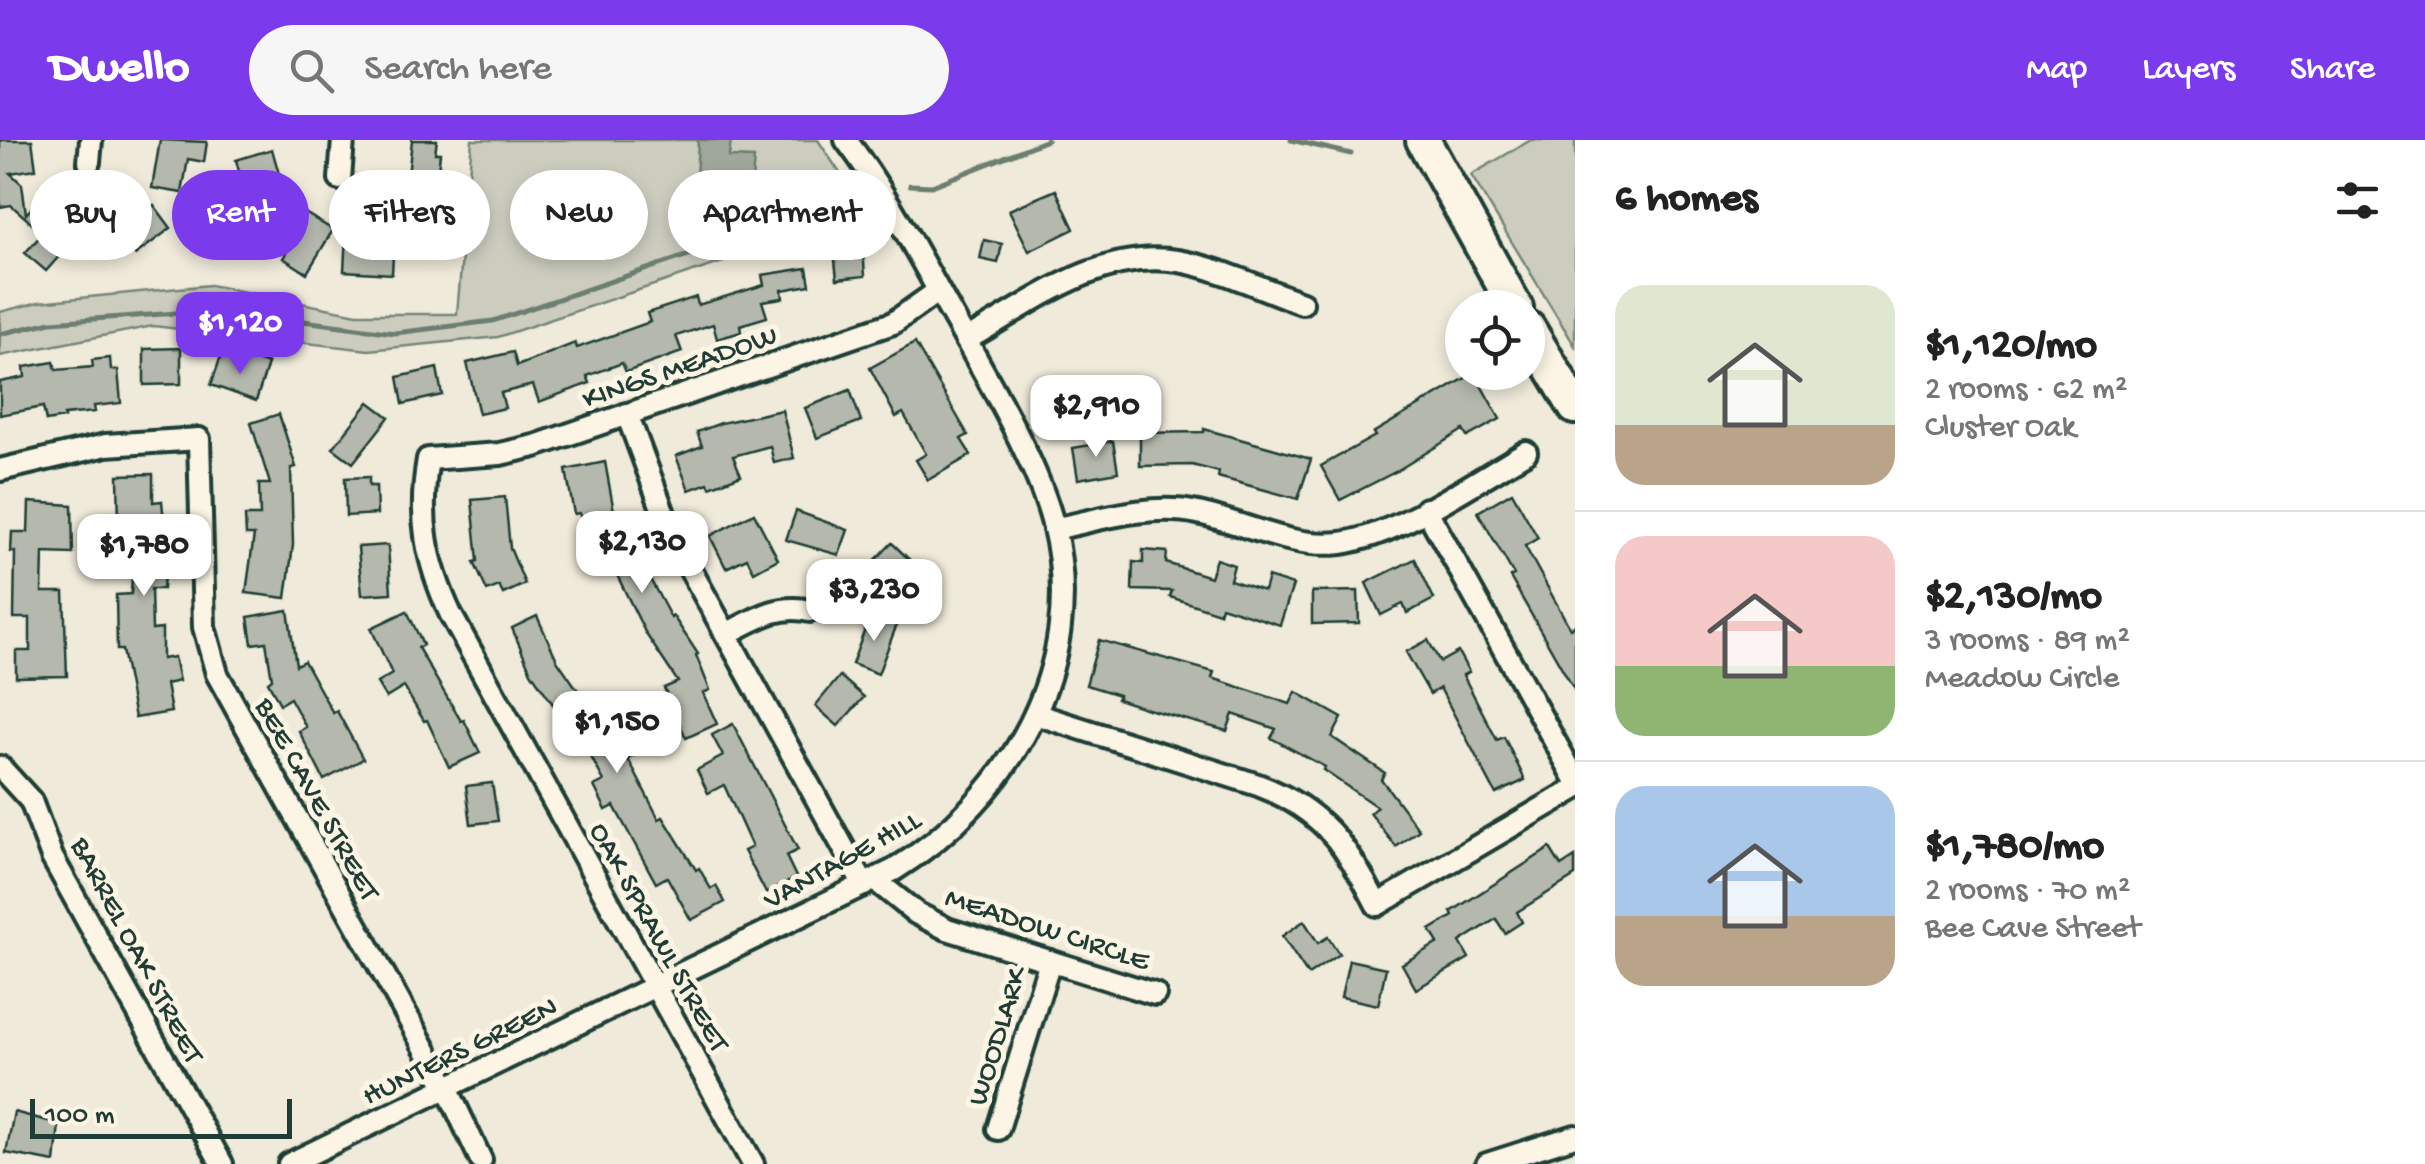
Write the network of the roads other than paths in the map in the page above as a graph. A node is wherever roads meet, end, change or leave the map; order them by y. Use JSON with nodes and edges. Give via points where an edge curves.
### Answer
{"nodes":[{"id":1,"x":91,"y":140,"type":"edge"},
{"id":2,"x":343,"y":140,"type":"edge"},
{"id":3,"x":846,"y":140,"type":"edge"},
{"id":4,"x":1422,"y":140,"type":"edge"},
{"id":5,"x":89,"y":162,"type":"dead end"},
{"id":6,"x":341,"y":170,"type":"edge"},
{"id":7,"x":1506,"y":290,"type":"edge"},
{"id":8,"x":938,"y":291,"type":"junction"},
{"id":9,"x":1302,"y":302,"type":"dead end"},
{"id":10,"x":966,"y":340,"type":"junction"},
{"id":11,"x":1545,"y":357,"type":"edge"},
{"id":12,"x":1575,"y":407,"type":"edge"},
{"id":13,"x":628,"y":414,"type":"junction"},
{"id":14,"x":1526,"y":452,"type":"dead end"},
{"id":15,"x":428,"y":459,"type":"joint"},
{"id":16,"x":0,"y":470,"type":"edge"},
{"id":17,"x":1426,"y":509,"type":"junction"},
{"id":18,"x":1054,"y":529,"type":"junction"},
{"id":19,"x":810,"y":611,"type":"dead end"},
{"id":20,"x":726,"y":634,"type":"junction"},
{"id":21,"x":1034,"y":714,"type":"junction"},
{"id":22,"x":0,"y":767,"type":"edge"},
{"id":23,"x":1575,"y":778,"type":"edge"},
{"id":24,"x":1575,"y":789,"type":"edge"},
{"id":25,"x":870,"y":882,"type":"junction"},
{"id":26,"x":1050,"y":961,"type":"junction"},
{"id":27,"x":655,"y":987,"type":"junction"},
{"id":28,"x":1155,"y":994,"type":"dead end"},
{"id":29,"x":447,"y":1088,"type":"junction"},
{"id":30,"x":998,"y":1129,"type":"dead end"},
{"id":31,"x":1575,"y":1136,"type":"edge"},
{"id":32,"x":481,"y":1160,"type":"dead end"},
{"id":33,"x":222,"y":1164,"type":"edge"},
{"id":34,"x":288,"y":1164,"type":"edge"},
{"id":35,"x":753,"y":1164,"type":"edge"},
{"id":36,"x":1488,"y":1164,"type":"edge"}],
"edges":[{"from":1,"to":5,"type":"street"},
{"from":2,"to":6,"type":"street"},
{"from":3,"to":8,"type":"street","name":"VANTAGE HILL"},
{"from":4,"to":7,"type":"main road"},
{"from":8,"to":10,"type":"street","name":"VANTAGE HILL"},
{"from":8,"to":13,"type":"street","name":"KINGS MEADOW","via":[[893,323]]},
{"from":9,"to":10,"type":"street","via":[[1195,266],[1146,259],[1082,275]]},
{"from":10,"to":18,"type":"street","name":"VANTAGE HILL"},
{"from":11,"to":12,"type":"main road"},
{"from":13,"to":15,"type":"street","name":"KINGS MEADOW","via":[[536,446]]},
{"from":13,"to":20,"type":"street","name":"MEADOW CIRCLE","via":[[673,538]]},
{"from":14,"to":17,"type":"street"},
{"from":15,"to":27,"type":"street","name":"OAK SPRAWL STREET","via":[[423,504],[433,576]]},
{"from":16,"to":29,"type":"street","name":"BEE CAVE STREET","via":[[106,445],[198,439],[204,627],[217,674]]},
{"from":17,"to":18,"type":"street","via":[[1391,530],[1340,543],[1288,540],[1166,510]]},
{"from":17,"to":23,"type":"street"},
{"from":18,"to":21,"type":"street","name":"VANTAGE HILL","via":[[1058,630]]},
{"from":19,"to":20,"type":"street","via":[[774,610]]},
{"from":20,"to":25,"type":"street","name":"MEADOW CIRCLE"},
{"from":21,"to":24,"type":"street","via":[[1292,800],[1334,834],[1377,905]]},
{"from":21,"to":25,"type":"street","name":"VANTAGE HILL","via":[[974,808],[923,852]]},
{"from":22,"to":33,"type":"street","name":"BARREL OAK STREET","via":[[31,801],[52,857]]},
{"from":25,"to":26,"type":"street","name":"MEADOW CIRCLE","via":[[931,922]]},
{"from":25,"to":27,"type":"street","name":"VANTAGE HILL"},
{"from":26,"to":28,"type":"street","name":"MEADOW CIRCLE"},
{"from":26,"to":30,"type":"street","name":"WOODLARK"},
{"from":27,"to":29,"type":"street","name":"HUNTERS GREEN"},
{"from":27,"to":35,"type":"street","name":"OAK SPRAWL STREET"},
{"from":29,"to":32,"type":"street","name":"BEE CAVE STREET"},
{"from":29,"to":34,"type":"street","name":"HUNTERS GREEN"},
{"from":31,"to":36,"type":"street"}]}
